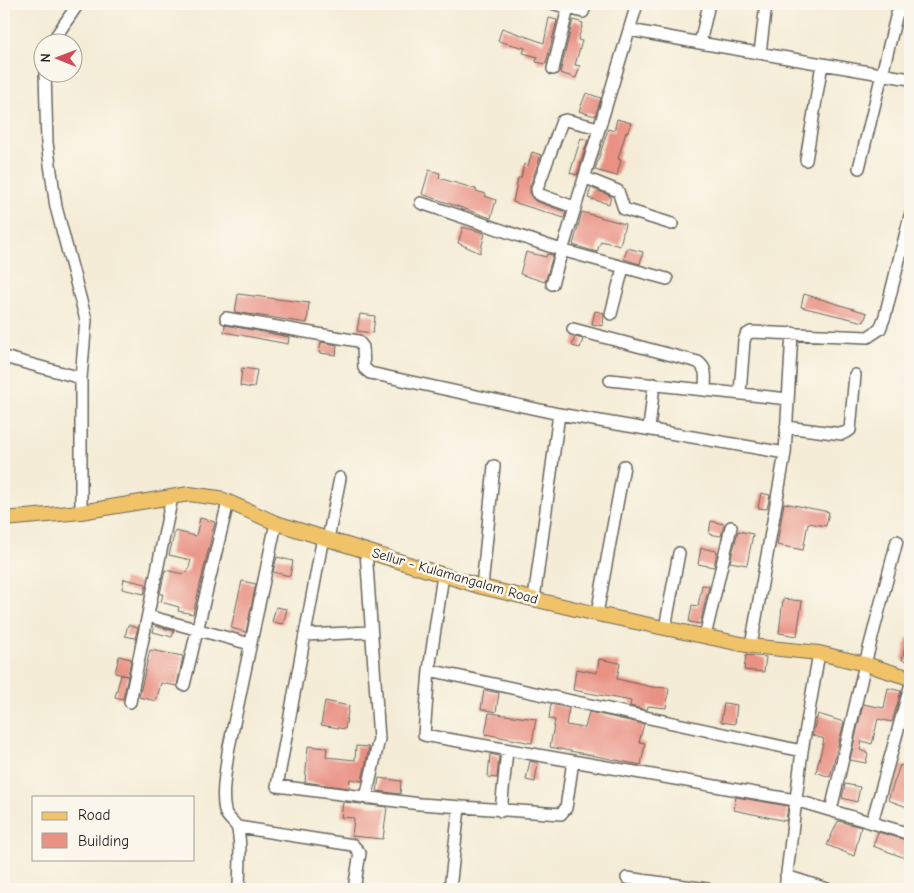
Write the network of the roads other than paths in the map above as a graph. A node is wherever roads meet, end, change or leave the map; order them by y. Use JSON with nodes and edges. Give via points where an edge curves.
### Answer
{"nodes":[{"id":1,"x":78,"y":4,"type":"edge"},
{"id":2,"x":554,"y":4,"type":"edge"},
{"id":3,"x":586,"y":4,"type":"edge"},
{"id":4,"x":637,"y":4,"type":"edge"},
{"id":5,"x":709,"y":4,"type":"edge"},
{"id":6,"x":766,"y":4,"type":"edge"},
{"id":7,"x":568,"y":8,"type":"junction"},
{"id":8,"x":910,"y":9,"type":"edge"},
{"id":9,"x":630,"y":30,"type":"junction"},
{"id":10,"x":59,"y":32,"type":"edge"},
{"id":11,"x":700,"y":43,"type":"junction"},
{"id":12,"x":760,"y":53,"type":"junction"},
{"id":13,"x":822,"y":64,"type":"junction"},
{"id":14,"x":553,"y":69,"type":"dead end"},
{"id":15,"x":883,"y":74,"type":"junction"},
{"id":16,"x":910,"y":78,"type":"edge"},
{"id":17,"x":45,"y":82,"type":"edge"},
{"id":18,"x":599,"y":128,"type":"junction"},
{"id":19,"x":806,"y":160,"type":"dead end"},
{"id":20,"x":859,"y":168,"type":"dead end"},
{"id":21,"x":586,"y":178,"type":"junction"},
{"id":22,"x":421,"y":203,"type":"dead end"},
{"id":23,"x":574,"y":207,"type":"junction"},
{"id":24,"x":910,"y":216,"type":"edge"},
{"id":25,"x":672,"y":224,"type":"dead end"},
{"id":26,"x":561,"y":250,"type":"junction"},
{"id":27,"x":623,"y":268,"type":"junction"},
{"id":28,"x":667,"y":279,"type":"dead end"},
{"id":29,"x":552,"y":284,"type":"dead end"},
{"id":30,"x":611,"y":314,"type":"dead end"},
{"id":31,"x":226,"y":318,"type":"dead end"},
{"id":32,"x":573,"y":329,"type":"dead end"},
{"id":33,"x":792,"y":333,"type":"junction"},
{"id":34,"x":4,"y":357,"type":"edge"},
{"id":35,"x":855,"y":375,"type":"dead end"},
{"id":36,"x":81,"y":378,"type":"junction"},
{"id":37,"x":610,"y":380,"type":"dead end"},
{"id":38,"x":654,"y":384,"type":"junction"},
{"id":39,"x":705,"y":389,"type":"junction"},
{"id":40,"x":740,"y":393,"type":"junction"},
{"id":41,"x":788,"y":399,"type":"junction"},
{"id":42,"x":559,"y":414,"type":"junction"},
{"id":43,"x":786,"y":427,"type":"junction"},
{"id":44,"x":649,"y":429,"type":"junction"},
{"id":45,"x":785,"y":453,"type":"junction"},
{"id":46,"x":494,"y":466,"type":"dead end"},
{"id":47,"x":624,"y":466,"type":"dead end"},
{"id":48,"x":340,"y":478,"type":"dead end"},
{"id":49,"x":172,"y":497,"type":"junction"},
{"id":50,"x":228,"y":502,"type":"junction"},
{"id":51,"x":81,"y":512,"type":"junction"},
{"id":52,"x":4,"y":519,"type":"edge"},
{"id":53,"x":276,"y":523,"type":"junction"},
{"id":54,"x":731,"y":527,"type":"dead end"},
{"id":55,"x":326,"y":538,"type":"junction"},
{"id":56,"x":897,"y":541,"type":"dead end"},
{"id":57,"x":366,"y":551,"type":"junction"},
{"id":58,"x":678,"y":553,"type":"dead end"},
{"id":59,"x":443,"y":575,"type":"junction"},
{"id":60,"x":482,"y":587,"type":"junction"},
{"id":61,"x":534,"y":599,"type":"junction"},
{"id":62,"x":597,"y":614,"type":"junction"},
{"id":63,"x":148,"y":616,"type":"junction"},
{"id":64,"x":665,"y":628,"type":"junction"},
{"id":65,"x":198,"y":630,"type":"junction"},
{"id":66,"x":370,"y":632,"type":"junction"},
{"id":67,"x":304,"y":635,"type":"junction"},
{"id":68,"x":705,"y":636,"type":"junction"},
{"id":69,"x":250,"y":644,"type":"junction"},
{"id":70,"x":752,"y":646,"type":"junction"},
{"id":71,"x":819,"y":654,"type":"junction"},
{"id":72,"x":865,"y":664,"type":"junction"},
{"id":73,"x":429,"y":670,"type":"junction"},
{"id":74,"x":910,"y":678,"type":"edge"},
{"id":75,"x":184,"y":685,"type":"dead end"},
{"id":76,"x":910,"y":687,"type":"edge"},
{"id":77,"x":130,"y":702,"type":"dead end"},
{"id":78,"x":508,"y":750,"type":"junction"},
{"id":79,"x":802,"y":751,"type":"junction"},
{"id":80,"x":573,"y":761,"type":"junction"},
{"id":81,"x":366,"y":798,"type":"junction"},
{"id":82,"x":796,"y":800,"type":"junction"},
{"id":83,"x":459,"y":808,"type":"junction"},
{"id":84,"x":831,"y":810,"type":"junction"},
{"id":85,"x":501,"y":811,"type":"junction"},
{"id":86,"x":872,"y":822,"type":"junction"},
{"id":87,"x":238,"y":827,"type":"junction"},
{"id":88,"x":910,"y":834,"type":"edge"},
{"id":89,"x":786,"y":876,"type":"junction"},
{"id":90,"x":628,"y":878,"type":"dead end"},
{"id":91,"x":239,"y":889,"type":"edge"},
{"id":92,"x":354,"y":889,"type":"edge"},
{"id":93,"x":450,"y":889,"type":"edge"},
{"id":94,"x":707,"y":889,"type":"edge"},
{"id":95,"x":785,"y":889,"type":"edge"},
{"id":96,"x":827,"y":889,"type":"edge"}],
"edges":[{"from":1,"to":10,"type":"street"},
{"from":2,"to":7,"type":"street"},
{"from":3,"to":7,"type":"street","via":[[583,12]]},
{"from":4,"to":9,"type":"street"},
{"from":5,"to":11,"type":"street"},
{"from":6,"to":12,"type":"street"},
{"from":7,"to":14,"type":"street"},
{"from":8,"to":15,"type":"street","via":[[897,12]]},
{"from":9,"to":11,"type":"street"},
{"from":9,"to":18,"type":"street"},
{"from":11,"to":12,"type":"street"},
{"from":12,"to":13,"type":"street"},
{"from":13,"to":15,"type":"street"},
{"from":13,"to":19,"type":"street"},
{"from":15,"to":16,"type":"street"},
{"from":15,"to":20,"type":"street"},
{"from":17,"to":36,"type":"street","via":[[47,143],[56,207],[86,320]]},
{"from":18,"to":21,"type":"street"},
{"from":18,"to":23,"type":"street","via":[[562,121],[537,189],[538,194]]},
{"from":21,"to":23,"type":"street"},
{"from":21,"to":25,"type":"street","via":[[618,191],[624,209]]},
{"from":22,"to":26,"type":"street"},
{"from":23,"to":26,"type":"street"},
{"from":24,"to":33,"type":"street","via":[[880,330],[868,337]]},
{"from":26,"to":27,"type":"street"},
{"from":26,"to":29,"type":"street"},
{"from":27,"to":28,"type":"street"},
{"from":27,"to":30,"type":"street"},
{"from":31,"to":42,"type":"street","via":[[358,341],[363,347],[364,368],[370,373]]},
{"from":32,"to":39,"type":"street","via":[[698,362],[706,372]]},
{"from":33,"to":40,"type":"street","via":[[751,332],[746,335]]},
{"from":33,"to":41,"type":"street"},
{"from":34,"to":36,"type":"street"},
{"from":35,"to":43,"type":"street","via":[[850,430],[847,433]]},
{"from":36,"to":51,"type":"street"},
{"from":37,"to":38,"type":"street"},
{"from":38,"to":39,"type":"street"},
{"from":38,"to":44,"type":"street"},
{"from":39,"to":40,"type":"street"},
{"from":40,"to":41,"type":"street"},
{"from":41,"to":43,"type":"street"},
{"from":42,"to":44,"type":"street"},
{"from":42,"to":61,"type":"street"},
{"from":43,"to":45,"type":"street"},
{"from":44,"to":45,"type":"street"},
{"from":45,"to":70,"type":"street"},
{"from":46,"to":60,"type":"street"},
{"from":47,"to":62,"type":"street"},
{"from":48,"to":55,"type":"street"},
{"from":49,"to":50,"type":"main road","name":"Sellur - Kulamangalam Road","via":[[204,494]]},
{"from":49,"to":51,"type":"main road","name":"Sellur - Kulamangalam Road"},
{"from":49,"to":63,"type":"street"},
{"from":50,"to":53,"type":"main road","name":"Sellur - Kulamangalam Road"},
{"from":50,"to":65,"type":"street"},
{"from":51,"to":52,"type":"main road","name":"Sellur - Kulamangalam Road"},
{"from":53,"to":55,"type":"main road","name":"Sellur - Kulamangalam Road"},
{"from":53,"to":69,"type":"street"},
{"from":54,"to":68,"type":"street"},
{"from":55,"to":57,"type":"main road","name":"Sellur - Kulamangalam Road"},
{"from":55,"to":67,"type":"street"},
{"from":56,"to":72,"type":"street"},
{"from":57,"to":59,"type":"main road","name":"Sellur - Kulamangalam Road"},
{"from":57,"to":66,"type":"street"},
{"from":58,"to":64,"type":"street"},
{"from":59,"to":60,"type":"main road","name":"Sellur - Kulamangalam Road"},
{"from":59,"to":73,"type":"street"},
{"from":60,"to":61,"type":"main road","name":"Sellur - Kulamangalam Road"},
{"from":61,"to":62,"type":"main road","name":"Sellur - Kulamangalam Road"},
{"from":62,"to":64,"type":"main road","name":"Sellur - Kulamangalam Road"},
{"from":63,"to":65,"type":"street"},
{"from":63,"to":77,"type":"street"},
{"from":64,"to":68,"type":"main road","name":"Sellur - Kulamangalam Road"},
{"from":65,"to":69,"type":"street"},
{"from":65,"to":75,"type":"street"},
{"from":66,"to":67,"type":"street"},
{"from":66,"to":81,"type":"street","via":[[378,748]]},
{"from":67,"to":81,"type":"street","via":[[277,786]]},
{"from":68,"to":70,"type":"main road","name":"Sellur - Kulamangalam Road"},
{"from":69,"to":87,"type":"street","via":[[224,788],[225,811]]},
{"from":70,"to":71,"type":"main road","name":"Sellur - Kulamangalam Road"},
{"from":71,"to":72,"type":"main road","name":"Sellur - Kulamangalam Road"},
{"from":71,"to":79,"type":"street"},
{"from":72,"to":74,"type":"main road","name":"Sellur - Kulamangalam Road"},
{"from":72,"to":84,"type":"street"},
{"from":73,"to":78,"type":"street","via":[[424,735]]},
{"from":73,"to":79,"type":"street"},
{"from":76,"to":86,"type":"street"},
{"from":78,"to":80,"type":"street"},
{"from":78,"to":85,"type":"street"},
{"from":79,"to":82,"type":"street"},
{"from":80,"to":82,"type":"street"},
{"from":80,"to":85,"type":"street","via":[[564,812]]},
{"from":81,"to":83,"type":"street"},
{"from":82,"to":84,"type":"street"},
{"from":82,"to":89,"type":"street"},
{"from":83,"to":85,"type":"street"},
{"from":83,"to":93,"type":"street"},
{"from":84,"to":86,"type":"street"},
{"from":86,"to":88,"type":"street"},
{"from":87,"to":91,"type":"street"},
{"from":87,"to":92,"type":"street","via":[[353,845],[360,853]]},
{"from":89,"to":95,"type":"street"},
{"from":89,"to":96,"type":"street"},
{"from":90,"to":94,"type":"street"}]}
